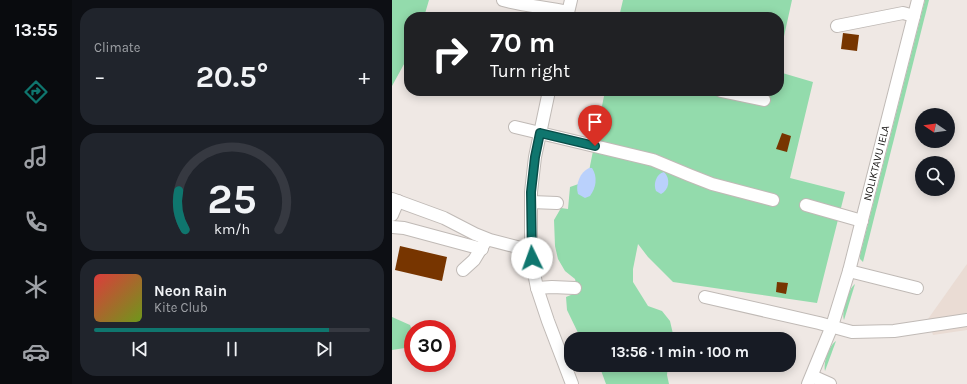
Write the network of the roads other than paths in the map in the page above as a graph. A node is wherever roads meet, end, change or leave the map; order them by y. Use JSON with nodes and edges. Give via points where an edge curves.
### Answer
{"nodes":[{"id":1,"x":503,"y":0,"type":"edge"},
{"id":2,"x":918,"y":0,"type":"edge"},
{"id":3,"x":569,"y":10,"type":"edge"},
{"id":4,"x":914,"y":16,"type":"junction"},
{"id":5,"x":837,"y":26,"type":"dead end"},
{"id":6,"x":549,"y":96,"type":"edge"},
{"id":7,"x":744,"y":96,"type":"edge"},
{"id":8,"x":764,"y":100,"type":"dead end"},
{"id":9,"x":516,"y":127,"type":"dead end"},
{"id":10,"x":540,"y":133,"type":"junction"},
{"id":11,"x":395,"y":200,"type":"edge"},
{"id":12,"x":773,"y":200,"type":"dead end"},
{"id":13,"x":531,"y":202,"type":"junction"},
{"id":14,"x":557,"y":202,"type":"dead end"},
{"id":15,"x":806,"y":205,"type":"dead end"},
{"id":16,"x":392,"y":215,"type":"edge"},
{"id":17,"x":862,"y":221,"type":"junction"},
{"id":18,"x":392,"y":227,"type":"edge"},
{"id":19,"x":484,"y":244,"type":"junction"},
{"id":20,"x":531,"y":248,"type":"junction"},
{"id":21,"x":463,"y":270,"type":"dead end"},
{"id":22,"x":849,"y":270,"type":"junction"},
{"id":23,"x":538,"y":288,"type":"junction"},
{"id":24,"x":575,"y":288,"type":"dead end"},
{"id":25,"x":917,"y":288,"type":"dead end"},
{"id":26,"x":705,"y":297,"type":"dead end"},
{"id":27,"x":967,"y":320,"type":"edge"},
{"id":28,"x":832,"y":326,"type":"junction"},
{"id":29,"x":810,"y":380,"type":"edge"},
{"id":30,"x":572,"y":384,"type":"edge"},
{"id":31,"x":830,"y":384,"type":"edge"}],
"edges":[{"from":1,"to":3,"type":"street"},
{"from":2,"to":4,"type":"street","name":"NOLIKTAVU IELA"},
{"from":4,"to":5,"type":"street","via":[[903,13]]},
{"from":4,"to":17,"type":"street","name":"NOLIKTAVU IELA"},
{"from":6,"to":10,"type":"street"},
{"from":7,"to":8,"type":"street"},
{"from":9,"to":10,"type":"street"},
{"from":10,"to":12,"type":"street","via":[[653,160],[712,184]]},
{"from":10,"to":13,"type":"street"},
{"from":11,"to":16,"type":"street"},
{"from":11,"to":19,"type":"street","via":[[444,218],[475,234]]},
{"from":13,"to":14,"type":"street"},
{"from":13,"to":20,"type":"street"},
{"from":15,"to":17,"type":"street"},
{"from":17,"to":22,"type":"street","name":"NOLIKTAVU IELA"},
{"from":18,"to":19,"type":"street"},
{"from":19,"to":20,"type":"street"},
{"from":19,"to":21,"type":"street","via":[[474,260]]},
{"from":20,"to":23,"type":"street"},
{"from":22,"to":25,"type":"street"},
{"from":22,"to":28,"type":"street","name":"NOLIKTAVU IELA"},
{"from":23,"to":24,"type":"street"},
{"from":23,"to":30,"type":"street"},
{"from":26,"to":28,"type":"street"},
{"from":27,"to":28,"type":"street","via":[[894,331],[852,332]]},
{"from":28,"to":29,"type":"street","name":"NOLIKTAVU IELA"},
{"from":29,"to":31,"type":"street"}]}
